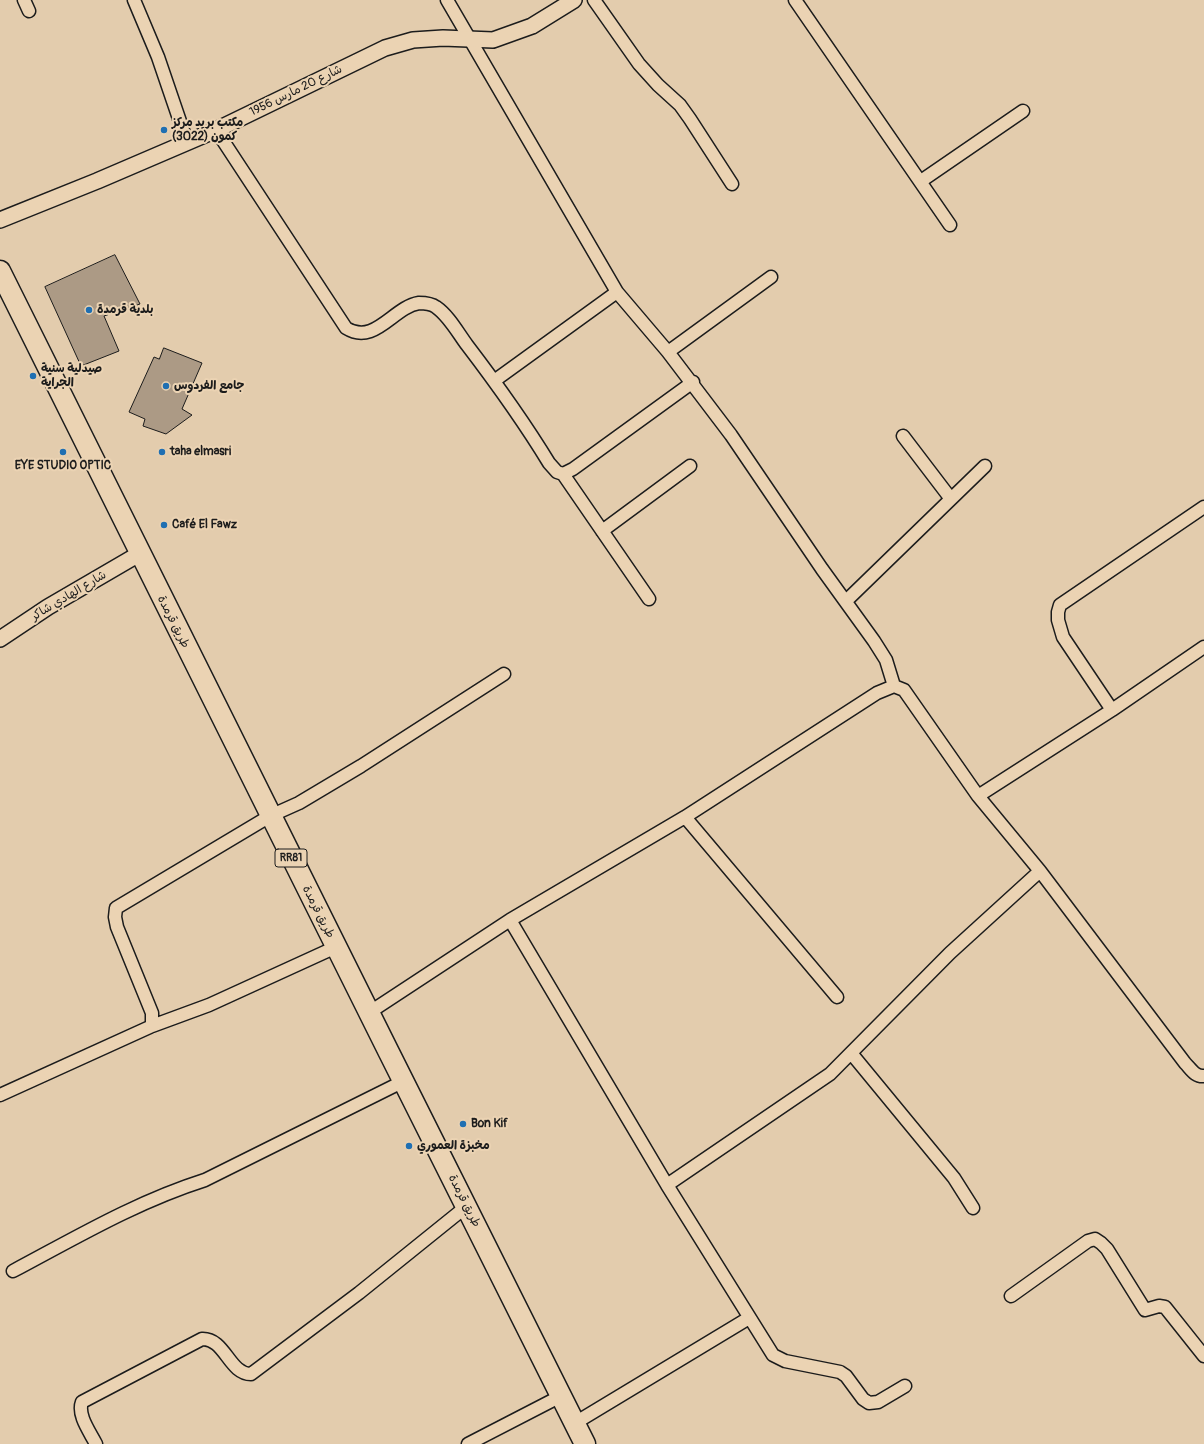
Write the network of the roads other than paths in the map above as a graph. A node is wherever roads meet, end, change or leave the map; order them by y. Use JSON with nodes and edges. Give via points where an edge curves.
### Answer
{"nodes":[{"id":1,"x":134,"y":0,"type":"edge"},
{"id":2,"x":446,"y":0,"type":"edge"},
{"id":3,"x":574,"y":0,"type":"edge"},
{"id":4,"x":594,"y":0,"type":"edge"},
{"id":5,"x":795,"y":0,"type":"edge"},
{"id":6,"x":470,"y":39,"type":"junction"},
{"id":7,"x":1023,"y":111,"type":"dead end"},
{"id":8,"x":216,"y":130,"type":"junction"},
{"id":9,"x":187,"y":142,"type":"junction"},
{"id":10,"x":921,"y":181,"type":"junction"},
{"id":11,"x":732,"y":184,"type":"dead end"},
{"id":12,"x":0,"y":220,"type":"edge"},
{"id":13,"x":950,"y":225,"type":"dead end"},
{"id":14,"x":0,"y":271,"type":"edge"},
{"id":15,"x":771,"y":277,"type":"dead end"},
{"id":16,"x":617,"y":292,"type":"junction"},
{"id":17,"x":668,"y":352,"type":"junction"},
{"id":18,"x":494,"y":381,"type":"junction"},
{"id":19,"x":693,"y":382,"type":"junction"},
{"id":20,"x":903,"y":436,"type":"dead end"},
{"id":21,"x":690,"y":466,"type":"dead end"},
{"id":22,"x":985,"y":466,"type":"dead end"},
{"id":23,"x":563,"y":474,"type":"junction"},
{"id":24,"x":951,"y":499,"type":"junction"},
{"id":25,"x":1204,"y":507,"type":"edge"},
{"id":26,"x":602,"y":531,"type":"junction"},
{"id":27,"x":139,"y":554,"type":"junction"},
{"id":28,"x":649,"y":599,"type":"dead end"},
{"id":29,"x":846,"y":601,"type":"junction"},
{"id":30,"x":0,"y":639,"type":"edge"},
{"id":31,"x":1204,"y":647,"type":"edge"},
{"id":32,"x":504,"y":674,"type":"dead end"},
{"id":33,"x":894,"y":686,"type":"junction"},
{"id":34,"x":1112,"y":710,"type":"junction"},
{"id":35,"x":978,"y":796,"type":"junction"},
{"id":36,"x":270,"y":816,"type":"junction"},
{"id":37,"x":685,"y":817,"type":"junction"},
{"id":38,"x":1040,"y":871,"type":"junction"},
{"id":39,"x":510,"y":920,"type":"junction"},
{"id":40,"x":336,"y":947,"type":"junction"},
{"id":41,"x":837,"y":997,"type":"dead end"},
{"id":42,"x":370,"y":1012,"type":"junction"},
{"id":43,"x":152,"y":1026,"type":"junction"},
{"id":44,"x":852,"y":1053,"type":"junction"},
{"id":45,"x":1204,"y":1076,"type":"edge"},
{"id":46,"x":404,"y":1081,"type":"junction"},
{"id":47,"x":0,"y":1096,"type":"edge"},
{"id":48,"x":667,"y":1185,"type":"junction"},
{"id":49,"x":466,"y":1206,"type":"junction"},
{"id":50,"x":973,"y":1208,"type":"dead end"},
{"id":51,"x":13,"y":1271,"type":"dead end"},
{"id":52,"x":1011,"y":1296,"type":"dead end"},
{"id":53,"x":749,"y":1318,"type":"junction"},
{"id":54,"x":1204,"y":1356,"type":"edge"},
{"id":55,"x":905,"y":1386,"type":"dead end"},
{"id":56,"x":561,"y":1396,"type":"junction"},
{"id":57,"x":575,"y":1423,"type":"junction"},
{"id":58,"x":96,"y":1444,"type":"edge"},
{"id":59,"x":468,"y":1444,"type":"edge"},
{"id":60,"x":585,"y":1444,"type":"edge"}],
"edges":[{"from":1,"to":9,"type":"street","via":[[158,57]]},
{"from":2,"to":6,"type":"street"},
{"from":3,"to":6,"type":"street","name":"شارع 20 مارس 1956","via":[[532,26],[507,37],[493,40]]},
{"from":4,"to":11,"type":"street","via":[[640,64],[680,105]]},
{"from":5,"to":10,"type":"street"},
{"from":6,"to":8,"type":"street","name":"شارع 20 مارس 1956","via":[[413,40],[385,48]]},
{"from":6,"to":16,"type":"street"},
{"from":7,"to":10,"type":"street"},
{"from":8,"to":9,"type":"street","name":"شارع 20 مارس 1956"},
{"from":8,"to":18,"type":"street","via":[[346,328],[355,333],[365,333],[412,306],[426,304],[436,307]]},
{"from":9,"to":12,"type":"street","name":"شارع 20 مارس 1956"},
{"from":10,"to":13,"type":"street"},
{"from":14,"to":27,"type":"main road","name":"طريق قرمدة","number":"RR81"},
{"from":15,"to":17,"type":"street"},
{"from":16,"to":17,"type":"street"},
{"from":16,"to":18,"type":"street"},
{"from":17,"to":19,"type":"street"},
{"from":18,"to":23,"type":"street","via":[[553,469]]},
{"from":19,"to":23,"type":"street"},
{"from":19,"to":29,"type":"street"},
{"from":20,"to":24,"type":"street"},
{"from":21,"to":26,"type":"street"},
{"from":22,"to":24,"type":"street"},
{"from":23,"to":26,"type":"street"},
{"from":24,"to":29,"type":"street"},
{"from":25,"to":34,"type":"street","via":[[1060,605],[1058,620],[1063,637]]},
{"from":26,"to":28,"type":"street"},
{"from":27,"to":30,"type":"street","name":"شارع الهادي شاكر","via":[[48,607]]},
{"from":27,"to":36,"type":"main road","name":"طريق قرمدة","number":"RR81"},
{"from":29,"to":33,"type":"street","via":[[886,660]]},
{"from":31,"to":34,"type":"street"},
{"from":32,"to":36,"type":"street","via":[[361,766],[299,803]]},
{"from":33,"to":35,"type":"street","via":[[904,690]]},
{"from":33,"to":37,"type":"street","via":[[878,693]]},
{"from":34,"to":35,"type":"street"},
{"from":35,"to":38,"type":"street"},
{"from":36,"to":40,"type":"main road","name":"طريق قرمدة","number":"RR81"},
{"from":36,"to":43,"type":"street","via":[[116,908],[117,927],[152,1013]]},
{"from":37,"to":39,"type":"street"},
{"from":37,"to":41,"type":"street"},
{"from":38,"to":44,"type":"street","via":[[950,954]]},
{"from":38,"to":45,"type":"street","via":[[1185,1063],[1195,1074]]},
{"from":39,"to":42,"type":"street"},
{"from":39,"to":48,"type":"street"},
{"from":40,"to":42,"type":"main road","name":"طريق قرمدة","number":"RR81"},
{"from":40,"to":43,"type":"street","via":[[209,1005]]},
{"from":42,"to":46,"type":"main road","name":"طريق قرمدة","number":"RR81"},
{"from":43,"to":47,"type":"street"},
{"from":44,"to":48,"type":"street","via":[[830,1074]]},
{"from":44,"to":50,"type":"street","via":[[954,1178]]},
{"from":46,"to":49,"type":"main road","name":"طريق قرمدة","number":"RR81"},
{"from":46,"to":51,"type":"street","via":[[205,1180],[133,1207]]},
{"from":48,"to":53,"type":"street"},
{"from":49,"to":56,"type":"main road","name":"طريق قرمدة","number":"RR81"},
{"from":49,"to":58,"type":"street","via":[[359,1293],[251,1374],[240,1371],[214,1342],[202,1339],[82,1402],[82,1416]]},
{"from":52,"to":54,"type":"street","via":[[1088,1241],[1095,1239],[1107,1249],[1145,1310],[1165,1307]]},
{"from":53,"to":55,"type":"street","via":[[773,1355],[785,1361],[840,1372],[846,1376],[865,1402],[878,1402]]},
{"from":53,"to":57,"type":"street"},
{"from":56,"to":57,"type":"main road","name":"طريق قرمدة","number":"RR81"},
{"from":56,"to":59,"type":"street"},
{"from":57,"to":60,"type":"main road","name":"طريق قرمدة","number":"RR81"}]}
